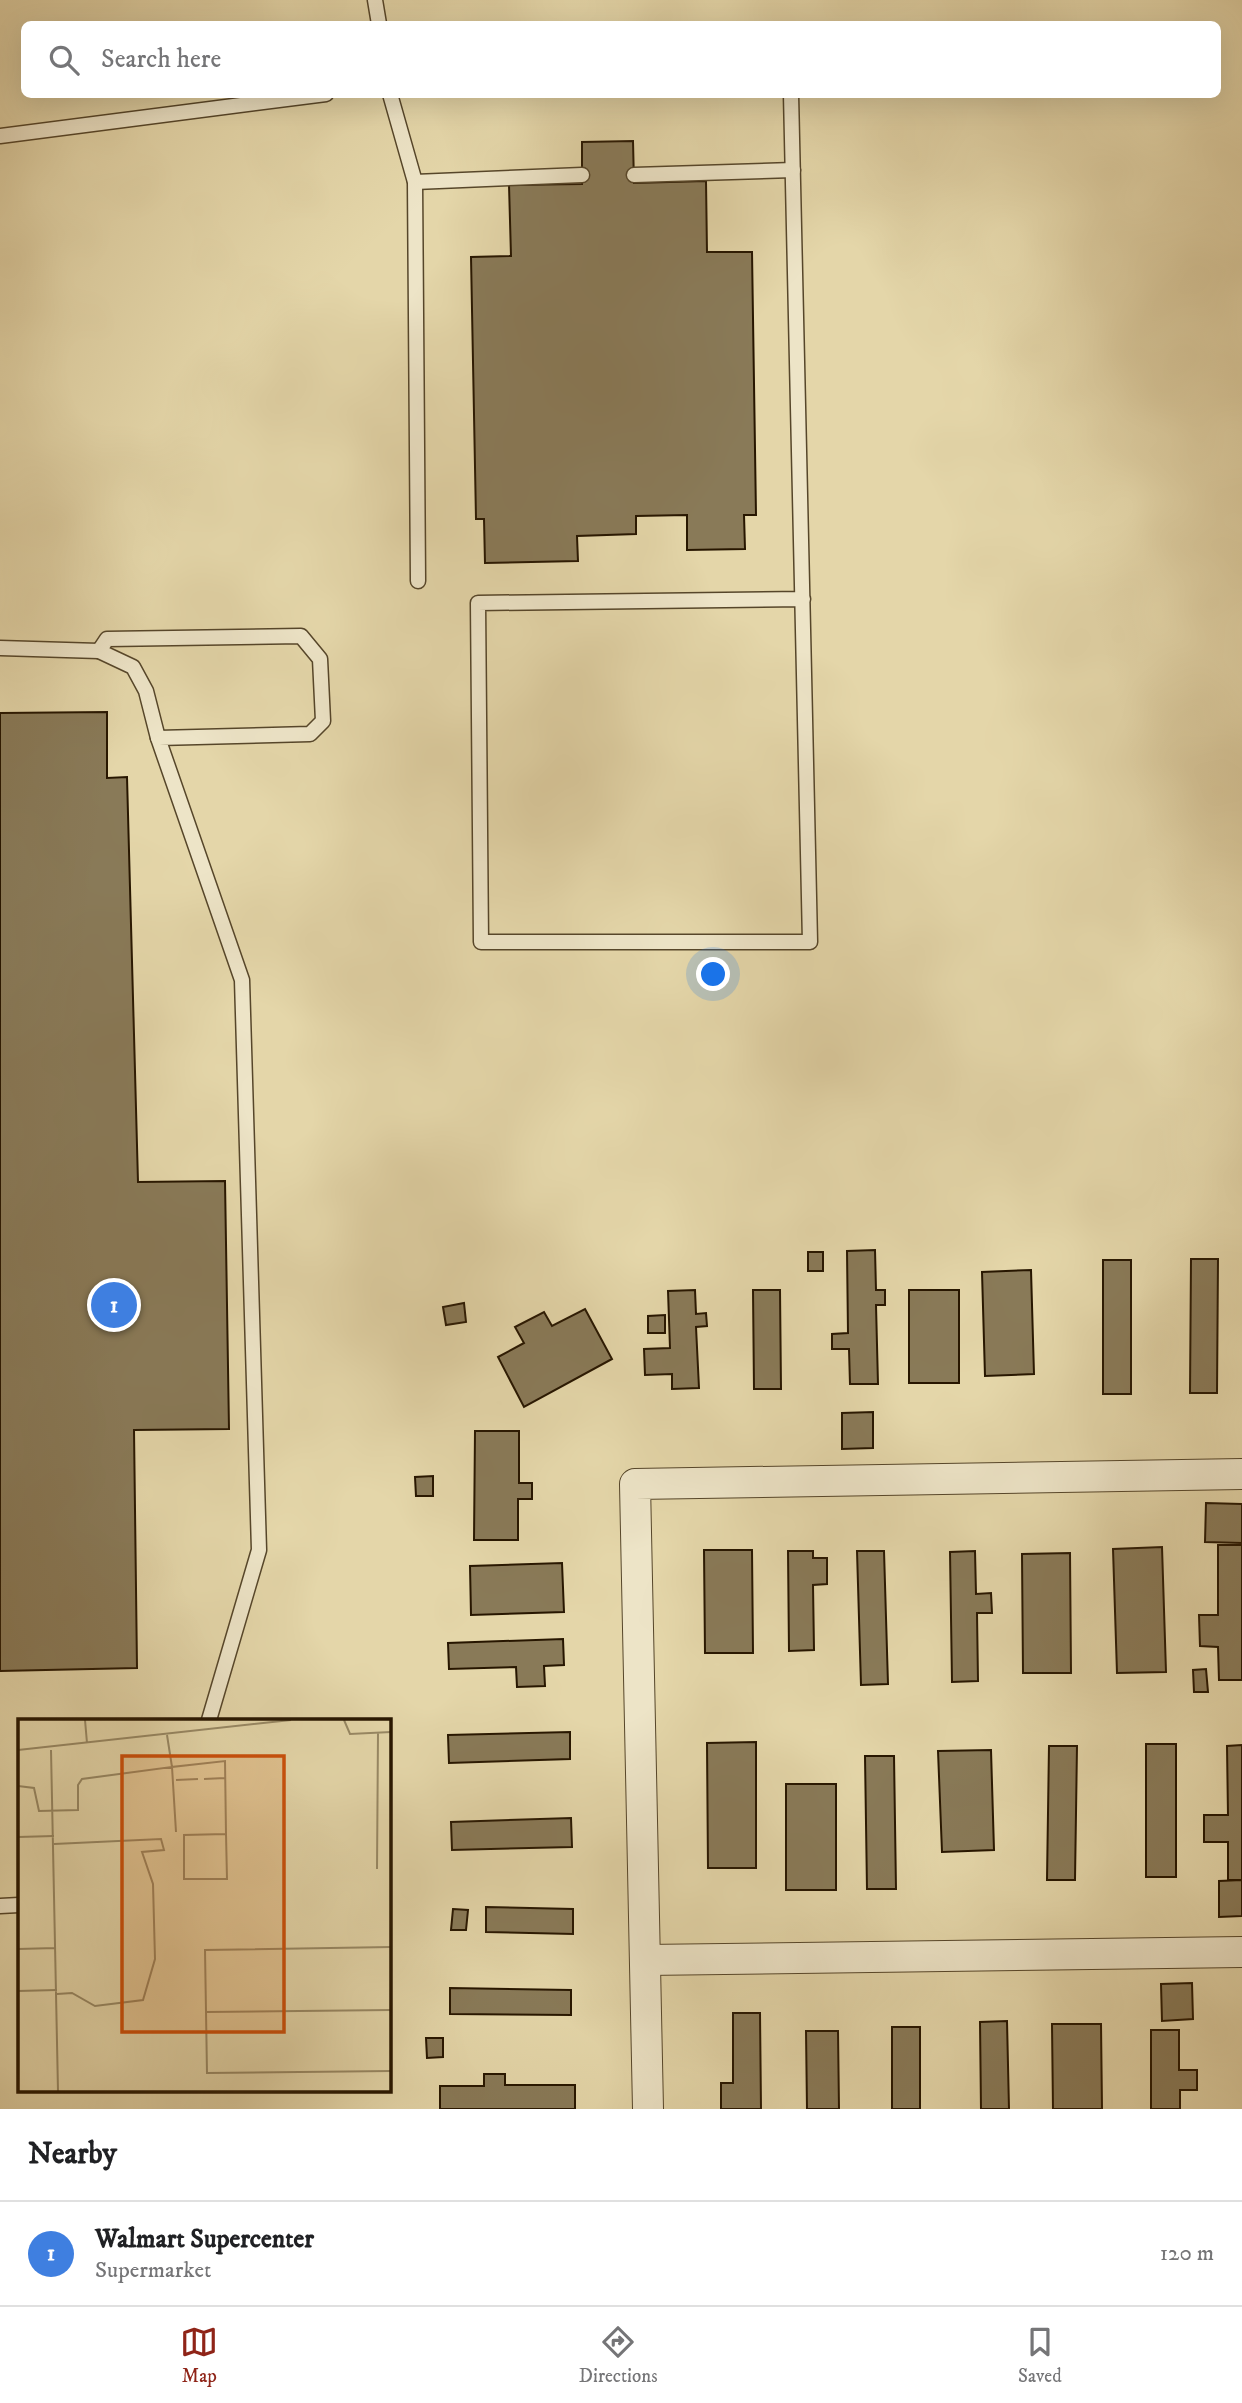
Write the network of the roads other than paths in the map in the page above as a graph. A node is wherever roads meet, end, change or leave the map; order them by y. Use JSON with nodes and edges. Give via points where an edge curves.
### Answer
{"nodes":[{"id":1,"x":375,"y":0,"type":"edge"},
{"id":2,"x":378,"y":21,"type":"edge"},
{"id":3,"x":295,"y":98,"type":"edge"},
{"id":4,"x":391,"y":98,"type":"edge"},
{"id":5,"x":791,"y":98,"type":"edge"},
{"id":6,"x":0,"y":136,"type":"edge"},
{"id":7,"x":793,"y":170,"type":"junction"},
{"id":8,"x":634,"y":174,"type":"dead end"},
{"id":9,"x":582,"y":175,"type":"dead end"},
{"id":10,"x":415,"y":182,"type":"junction"},
{"id":11,"x":418,"y":581,"type":"dead end"},
{"id":12,"x":803,"y":599,"type":"junction"},
{"id":13,"x":0,"y":648,"type":"edge"},
{"id":14,"x":99,"y":651,"type":"junction"},
{"id":15,"x":158,"y":738,"type":"junction"},
{"id":16,"x":1242,"y":1474,"type":"edge"},
{"id":17,"x":209,"y":1719,"type":"edge"},
{"id":18,"x":18,"y":1905,"type":"edge"},
{"id":19,"x":0,"y":1906,"type":"edge"},
{"id":20,"x":1242,"y":1952,"type":"edge"},
{"id":21,"x":645,"y":1960,"type":"junction"},
{"id":22,"x":648,"y":2109,"type":"edge"}],
"edges":[{"from":1,"to":2,"type":"lane"},
{"from":3,"to":6,"type":"lane"},
{"from":4,"to":10,"type":"lane"},
{"from":5,"to":7,"type":"lane"},
{"from":7,"to":8,"type":"lane"},
{"from":7,"to":12,"type":"lane"},
{"from":9,"to":10,"type":"lane"},
{"from":10,"to":11,"type":"lane"},
{"from":12,"to":12,"type":"lane","via":[[810,942],[481,942],[478,603]]},
{"from":13,"to":14,"type":"lane"},
{"from":14,"to":15,"type":"lane","via":[[132,667],[146,691]]},
{"from":14,"to":15,"type":"lane","via":[[107,639],[301,636],[320,659],[323,721],[310,734]]},
{"from":15,"to":17,"type":"lane","via":[[242,980],[259,1550]]},
{"from":16,"to":21,"type":"street","via":[[635,1484]]},
{"from":18,"to":19,"type":"lane"},
{"from":20,"to":21,"type":"street"},
{"from":21,"to":22,"type":"street"}]}
